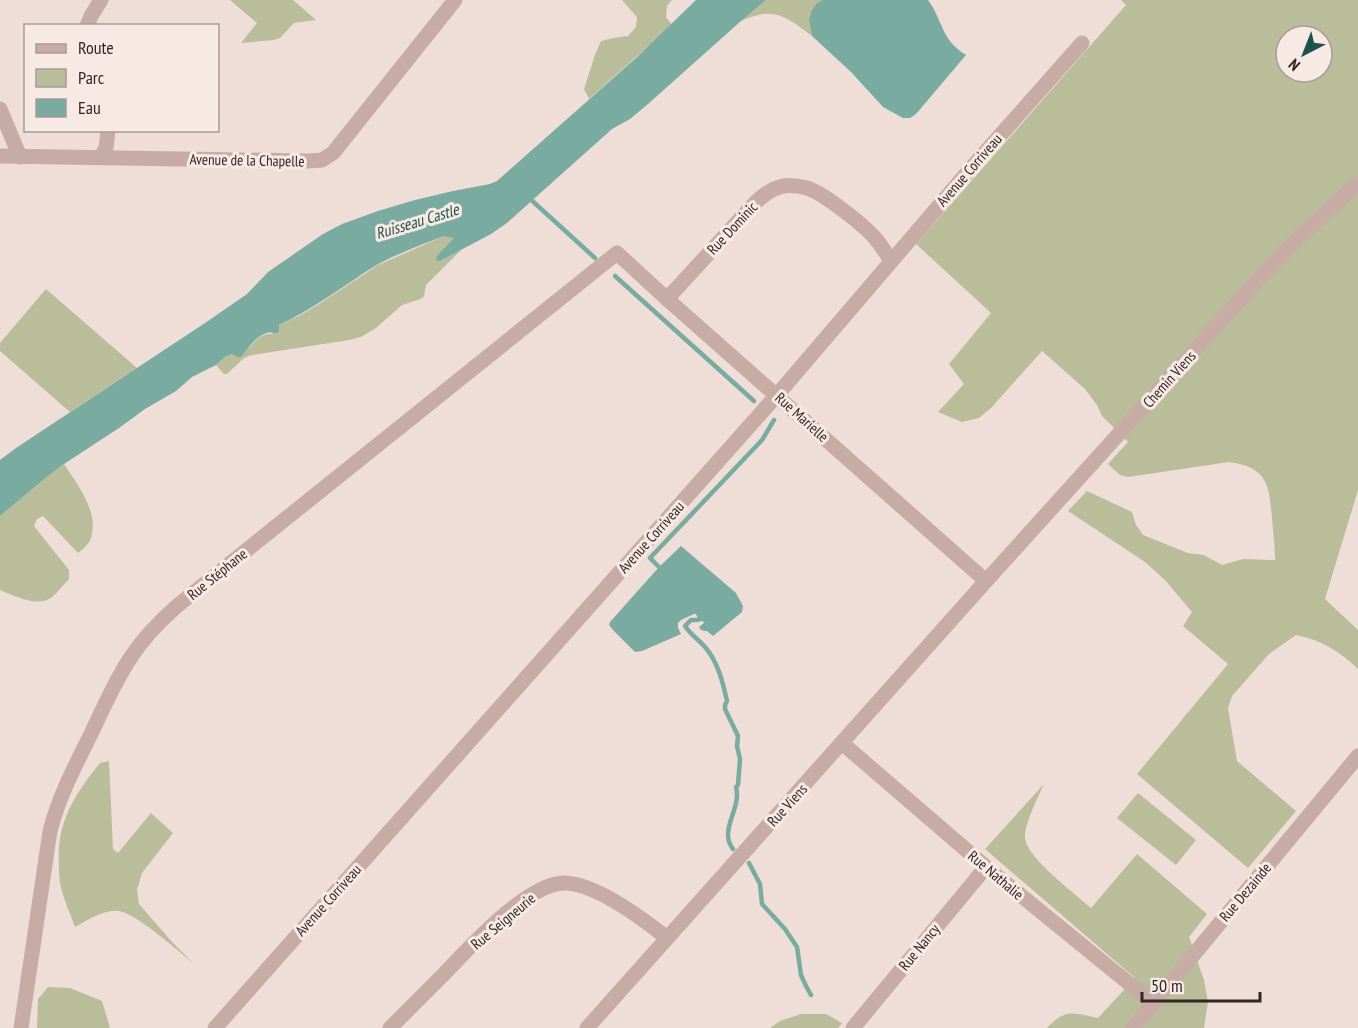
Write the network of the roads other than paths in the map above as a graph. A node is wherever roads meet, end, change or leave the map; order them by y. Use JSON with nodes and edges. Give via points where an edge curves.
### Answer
{"nodes":[{"id":1,"x":101,"y":0,"type":"edge"},
{"id":2,"x":455,"y":0,"type":"edge"},
{"id":3,"x":88,"y":24,"type":"edge"},
{"id":4,"x":1082,"y":43,"type":"dead end"},
{"id":5,"x":0,"y":109,"type":"edge"},
{"id":6,"x":108,"y":132,"type":"edge"},
{"id":7,"x":0,"y":156,"type":"edge"},
{"id":8,"x":20,"y":157,"type":"junction"},
{"id":9,"x":101,"y":158,"type":"junction"},
{"id":10,"x":1358,"y":183,"type":"edge"},
{"id":11,"x":617,"y":253,"type":"joint"},
{"id":12,"x":891,"y":261,"type":"junction"},
{"id":13,"x":667,"y":299,"type":"junction"},
{"id":14,"x":777,"y":395,"type":"junction"},
{"id":15,"x":986,"y":580,"type":"junction"},
{"id":16,"x":842,"y":743,"type":"junction"},
{"id":17,"x":1358,"y":756,"type":"edge"},
{"id":18,"x":986,"y":867,"type":"junction"},
{"id":19,"x":667,"y":938,"type":"junction"},
{"id":20,"x":1153,"y":1003,"type":"junction"},
{"id":21,"x":21,"y":1028,"type":"edge"},
{"id":22,"x":215,"y":1028,"type":"edge"},
{"id":23,"x":390,"y":1028,"type":"edge"},
{"id":24,"x":587,"y":1028,"type":"edge"},
{"id":25,"x":853,"y":1028,"type":"edge"},
{"id":26,"x":1133,"y":1028,"type":"edge"}],
"edges":[{"from":1,"to":3,"type":"street"},
{"from":2,"to":9,"type":"street","name":"Avenue de la Chapelle","via":[[333,153],[321,160]]},
{"from":4,"to":12,"type":"street","name":"Avenue Corriveau"},
{"from":5,"to":8,"type":"street"},
{"from":6,"to":9,"type":"street"},
{"from":7,"to":8,"type":"street","name":"Avenue de la Chapelle"},
{"from":8,"to":9,"type":"street","name":"Avenue de la Chapelle"},
{"from":10,"to":15,"type":"street","name":"Chemin Viens","via":[[1266,272]]},
{"from":11,"to":13,"type":"street","name":"Rue Marielle"},
{"from":11,"to":21,"type":"street","name":"Rue Stéphane","via":[[177,606],[144,638],[119,677],[55,811]]},
{"from":12,"to":13,"type":"street","name":"Rue Dominic","via":[[863,226],[819,194],[808,188],[783,186],[761,197]]},
{"from":12,"to":14,"type":"street","name":"Avenue Corriveau"},
{"from":13,"to":14,"type":"street","name":"Rue Marielle"},
{"from":14,"to":15,"type":"street","name":"Rue Marielle"},
{"from":14,"to":22,"type":"street","name":"Avenue Corriveau"},
{"from":15,"to":16,"type":"street","name":"Rue Viens"},
{"from":16,"to":18,"type":"street","name":"Rue Nathalie"},
{"from":16,"to":19,"type":"street","name":"Rue Viens"},
{"from":17,"to":20,"type":"street","name":"Rue Dezainde"},
{"from":18,"to":20,"type":"street","name":"Rue Nathalie"},
{"from":18,"to":25,"type":"street","name":"Rue Nancy"},
{"from":19,"to":23,"type":"street","name":"Rue Seigneurie","via":[[606,897],[574,884],[553,884],[532,894],[502,918]]},
{"from":19,"to":24,"type":"street","name":"Rue Viens"},
{"from":20,"to":26,"type":"street","name":"Rue Dezainde"}]}
